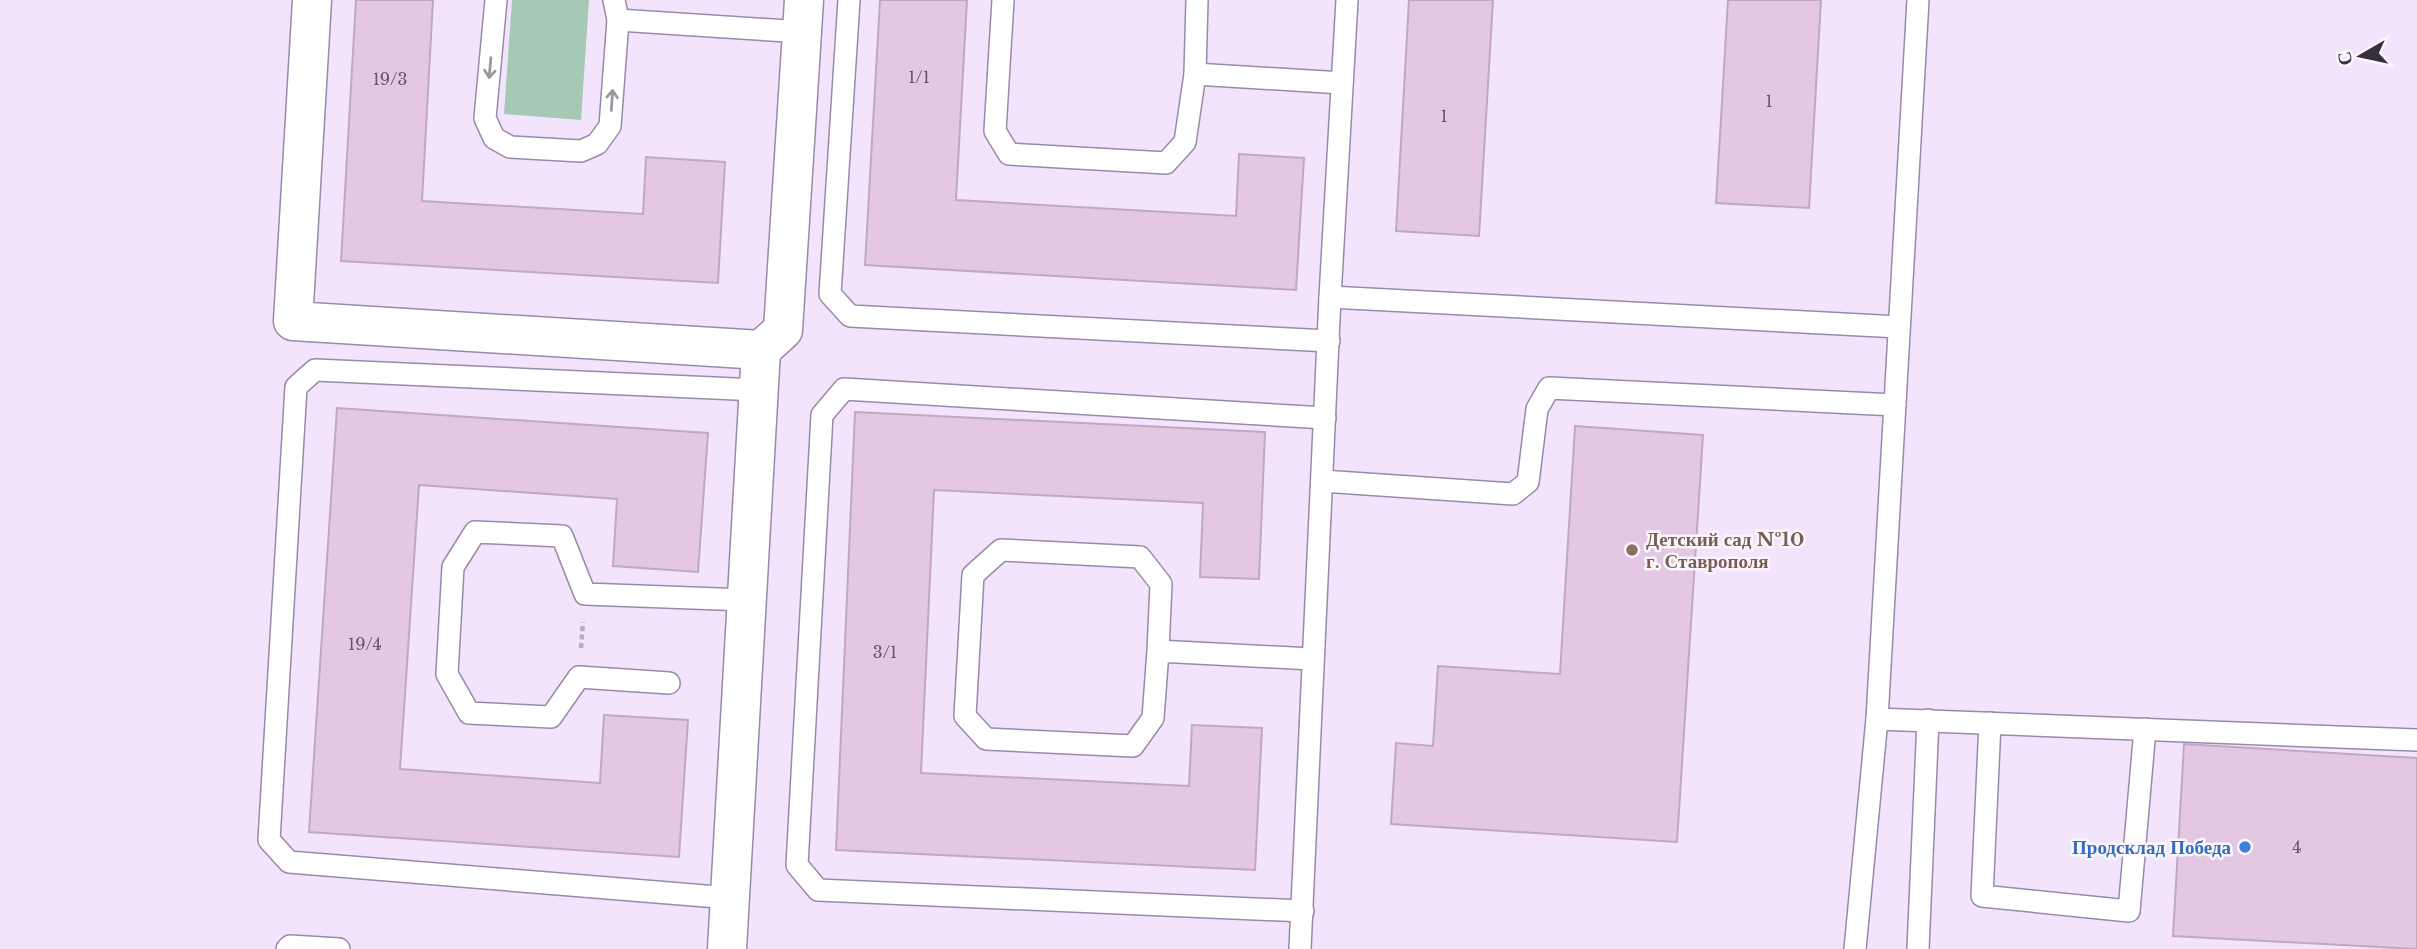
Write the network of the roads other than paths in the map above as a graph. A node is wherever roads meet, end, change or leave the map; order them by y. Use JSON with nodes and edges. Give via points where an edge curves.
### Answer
{"nodes":[{"id":1,"x":313,"y":0,"type":"edge"},
{"id":2,"x":496,"y":0,"type":"edge"},
{"id":3,"x":849,"y":0,"type":"edge"},
{"id":4,"x":1003,"y":0,"type":"edge"},
{"id":5,"x":1198,"y":0,"type":"edge"},
{"id":6,"x":1347,"y":0,"type":"edge"},
{"id":7,"x":1917,"y":0,"type":"edge"},
{"id":8,"x":616,"y":10,"type":"edge"},
{"id":9,"x":803,"y":16,"type":"edge"},
{"id":10,"x":1195,"y":74,"type":"junction"},
{"id":11,"x":1342,"y":83,"type":"junction"},
{"id":12,"x":1330,"y":297,"type":"junction"},
{"id":13,"x":1899,"y":327,"type":"junction"},
{"id":14,"x":1329,"y":341,"type":"junction"},
{"id":15,"x":761,"y":350,"type":"junction"},
{"id":16,"x":758,"y":390,"type":"junction"},
{"id":17,"x":1895,"y":405,"type":"junction"},
{"id":18,"x":1325,"y":418,"type":"junction"},
{"id":19,"x":1322,"y":481,"type":"junction"},
{"id":20,"x":746,"y":600,"type":"junction"},
{"id":21,"x":1158,"y":652,"type":"junction"},
{"id":22,"x":1312,"y":659,"type":"junction"},
{"id":23,"x":669,"y":682,"type":"dead end"},
{"id":24,"x":1877,"y":719,"type":"junction"},
{"id":25,"x":1928,"y":720,"type":"junction"},
{"id":26,"x":1990,"y":723,"type":"junction"},
{"id":27,"x":2145,"y":729,"type":"junction"},
{"id":28,"x":2417,"y":740,"type":"edge"},
{"id":29,"x":730,"y":898,"type":"junction"},
{"id":30,"x":1303,"y":911,"type":"junction"},
{"id":31,"x":287,"y":949,"type":"edge"},
{"id":32,"x":339,"y":949,"type":"edge"},
{"id":33,"x":727,"y":949,"type":"edge"},
{"id":34,"x":1300,"y":949,"type":"edge"},
{"id":35,"x":1855,"y":949,"type":"edge"},
{"id":36,"x":1918,"y":949,"type":"edge"}],
"edges":[{"from":1,"to":15,"type":"street","via":[[293,321]]},
{"from":2,"to":8,"type":"lane","one_way":true,"via":[[485,118],[494,138],[510,147],[581,151],[597,144],[610,126]]},
{"from":3,"to":14,"type":"lane","via":[[830,294],[850,316]]},
{"from":4,"to":10,"type":"lane","via":[[995,131],[1009,154],[1167,163],[1185,142]]},
{"from":5,"to":10,"type":"lane"},
{"from":6,"to":11,"type":"lane"},
{"from":7,"to":13,"type":"lane"},
{"from":8,"to":9,"type":"lane"},
{"from":9,"to":15,"type":"street","via":[[783,330]]},
{"from":10,"to":11,"type":"lane"},
{"from":11,"to":12,"type":"lane"},
{"from":12,"to":13,"type":"lane"},
{"from":12,"to":14,"type":"lane"},
{"from":13,"to":17,"type":"lane"},
{"from":14,"to":18,"type":"lane"},
{"from":15,"to":16,"type":"street"},
{"from":16,"to":20,"type":"street"},
{"from":16,"to":29,"type":"lane","via":[[315,370],[296,387],[269,841],[289,862]]},
{"from":17,"to":19,"type":"lane","via":[[1549,388],[1537,408],[1528,482],[1513,494]]},
{"from":17,"to":24,"type":"lane"},
{"from":18,"to":19,"type":"lane"},
{"from":18,"to":30,"type":"lane","via":[[844,388],[822,415],[797,865],[818,890]]},
{"from":19,"to":22,"type":"lane"},
{"from":20,"to":23,"type":"lane","via":[[585,594],[562,536],[475,532],[453,567],[447,674],[469,713],[551,717],[579,677]]},
{"from":20,"to":29,"type":"street"},
{"from":21,"to":21,"type":"lane","via":[[1161,584],[1140,557],[1001,550],[973,575],[965,716],[986,738],[1133,746],[1153,718]]},
{"from":21,"to":22,"type":"lane"},
{"from":22,"to":30,"type":"lane"},
{"from":24,"to":25,"type":"lane"},
{"from":24,"to":35,"type":"lane"},
{"from":25,"to":26,"type":"lane"},
{"from":25,"to":36,"type":"lane"},
{"from":26,"to":27,"type":"lane"},
{"from":26,"to":27,"type":"lane","via":[[1982,896],[2129,911]]},
{"from":27,"to":28,"type":"lane"},
{"from":29,"to":33,"type":"street"},
{"from":30,"to":34,"type":"lane"},
{"from":31,"to":32,"type":"lane"}]}
